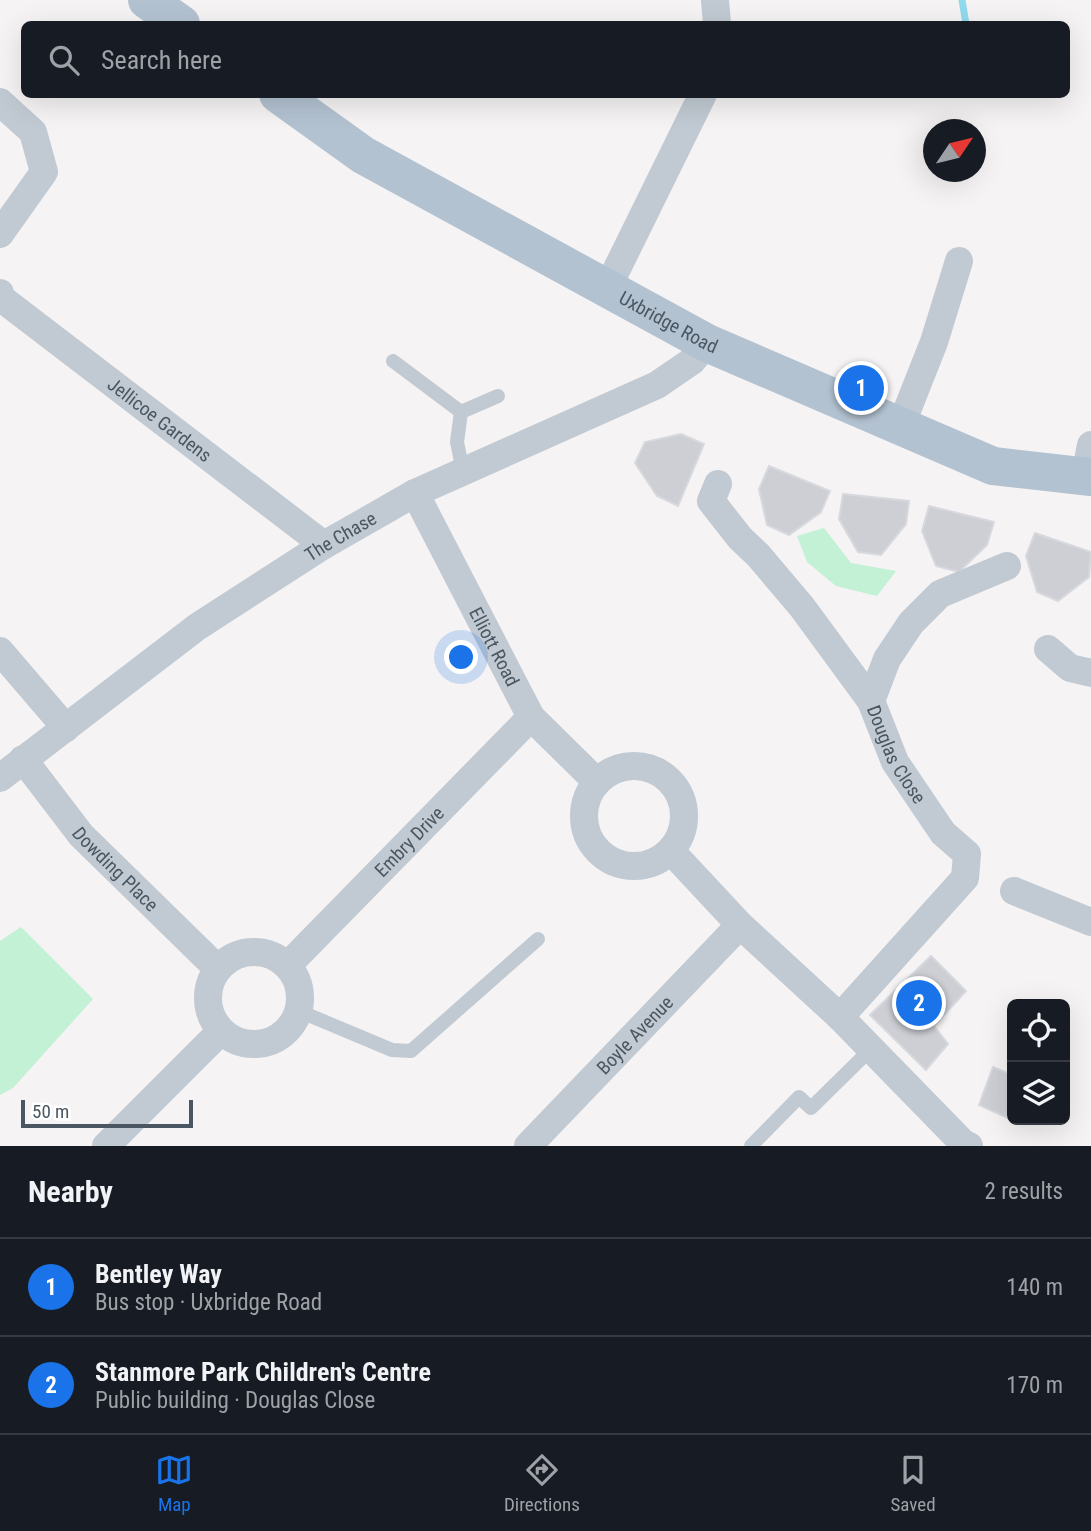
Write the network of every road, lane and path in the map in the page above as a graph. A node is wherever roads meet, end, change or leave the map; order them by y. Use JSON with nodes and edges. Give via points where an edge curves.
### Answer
{"nodes":[{"id":1,"x":147,"y":0,"type":"edge"},
{"id":2,"x":715,"y":0,"type":"edge"},
{"id":3,"x":177,"y":21,"type":"edge"},
{"id":4,"x":717,"y":21,"type":"edge"},
{"id":5,"x":284,"y":98,"type":"edge"},
{"id":6,"x":701,"y":98,"type":"edge"},
{"id":7,"x":0,"y":102,"type":"edge"},
{"id":8,"x":0,"y":234,"type":"edge"},
{"id":9,"x":959,"y":261,"type":"dead end"},
{"id":10,"x":607,"y":289,"type":"junction"},
{"id":11,"x":0,"y":293,"type":"edge"},
{"id":12,"x":707,"y":343,"type":"junction"},
{"id":13,"x":393,"y":361,"type":"dead end"},
{"id":14,"x":498,"y":396,"type":"dead end"},
{"id":15,"x":461,"y":412,"type":"junction"},
{"id":16,"x":900,"y":428,"type":"junction"},
{"id":17,"x":1089,"y":466,"type":"edge"},
{"id":18,"x":463,"y":472,"type":"junction"},
{"id":19,"x":718,"y":484,"type":"dead end"},
{"id":20,"x":415,"y":493,"type":"junction"},
{"id":21,"x":324,"y":545,"type":"junction"},
{"id":22,"x":1007,"y":566,"type":"dead end"},
{"id":23,"x":1048,"y":649,"type":"dead end"},
{"id":24,"x":0,"y":652,"type":"edge"},
{"id":25,"x":1091,"y":673,"type":"edge"},
{"id":26,"x":871,"y":701,"type":"junction"},
{"id":27,"x":531,"y":717,"type":"junction"},
{"id":28,"x":65,"y":728,"type":"junction"},
{"id":29,"x":23,"y":759,"type":"junction"},
{"id":30,"x":0,"y":778,"type":"edge"},
{"id":31,"x":597,"y":782,"type":"junction"},
{"id":32,"x":671,"y":851,"type":"junction"},
{"id":33,"x":1014,"y":891,"type":"dead end"},
{"id":34,"x":1091,"y":922,"type":"edge"},
{"id":35,"x":740,"y":925,"type":"junction"},
{"id":36,"x":538,"y":939,"type":"dead end"},
{"id":37,"x":288,"y":965,"type":"junction"},
{"id":38,"x":218,"y":968,"type":"junction"},
{"id":39,"x":299,"y":1011,"type":"junction"},
{"id":40,"x":840,"y":1017,"type":"junction"},
{"id":41,"x":221,"y":1031,"type":"junction"},
{"id":42,"x":871,"y":1049,"type":"junction"},
{"id":43,"x":964,"y":1145,"type":"edge"},
{"id":44,"x":106,"y":1146,"type":"edge"},
{"id":45,"x":528,"y":1146,"type":"edge"},
{"id":46,"x":751,"y":1146,"type":"edge"}],
"edges":[{"from":1,"to":3,"type":"main road"},
{"from":2,"to":4,"type":"street"},
{"from":5,"to":10,"type":"main road","name":"Uxbridge Road","via":[[363,155]]},
{"from":6,"to":10,"type":"street"},
{"from":7,"to":8,"type":"street","via":[[33,132],[44,172]]},
{"from":9,"to":16,"type":"street"},
{"from":10,"to":12,"type":"main road","name":"Uxbridge Road"},
{"from":11,"to":21,"type":"street","name":"Jellicoe Gardens"},
{"from":12,"to":16,"type":"main road","name":"Uxbridge Road"},
{"from":12,"to":18,"type":"street","name":"The Chase","via":[[692,361],[657,385]]},
{"from":13,"to":15,"type":"lane"},
{"from":14,"to":15,"type":"lane"},
{"from":15,"to":18,"type":"lane","via":[[457,442]]},
{"from":16,"to":17,"type":"main road","name":"Uxbridge Road","via":[[993,466]]},
{"from":18,"to":20,"type":"street","name":"The Chase"},
{"from":19,"to":26,"type":"street","name":"Douglas Close","via":[[711,501],[802,607]]},
{"from":20,"to":21,"type":"street","name":"The Chase"},
{"from":20,"to":27,"type":"street","name":"Elliott Road"},
{"from":21,"to":28,"type":"street","name":"The Chase","via":[[197,627]]},
{"from":22,"to":26,"type":"street","via":[[940,594],[911,623],[887,659]]},
{"from":23,"to":25,"type":"street","via":[[1070,668]]},
{"from":24,"to":28,"type":"street"},
{"from":26,"to":40,"type":"street","name":"Douglas Close","via":[[895,762],[943,833],[967,855],[965,878]]},
{"from":27,"to":31,"type":"street","name":"Elliott Road"},
{"from":27,"to":37,"type":"street","name":"Embry Drive"},
{"from":28,"to":29,"type":"street","name":"The Chase"},
{"from":29,"to":30,"type":"street","name":"The Chase"},
{"from":29,"to":38,"type":"street","name":"Dowding Place","via":[[81,835]]},
{"from":31,"to":32,"type":"street","via":[[586,803],[584,821],[599,852],[622,865],[639,866]]},
{"from":31,"to":32,"type":"street","via":[[627,766],[644,767],[666,777],[684,807],[684,824]]},
{"from":32,"to":35,"type":"street"},
{"from":33,"to":34,"type":"street"},
{"from":35,"to":40,"type":"street"},
{"from":35,"to":45,"type":"street","name":"Boyle Avenue"},
{"from":36,"to":39,"type":"lane","via":[[411,1051],[392,1049]]},
{"from":37,"to":38,"type":"street","via":[[266,953],[250,951]]},
{"from":37,"to":39,"type":"street","via":[[301,995]]},
{"from":38,"to":41,"type":"street","via":[[207,1002]]},
{"from":39,"to":41,"type":"street","via":[[290,1029],[262,1044],[246,1044]]},
{"from":40,"to":42,"type":"street"},
{"from":41,"to":44,"type":"street"},
{"from":42,"to":43,"type":"street"},
{"from":42,"to":46,"type":"lane","via":[[811,1108],[799,1097]]}]}
